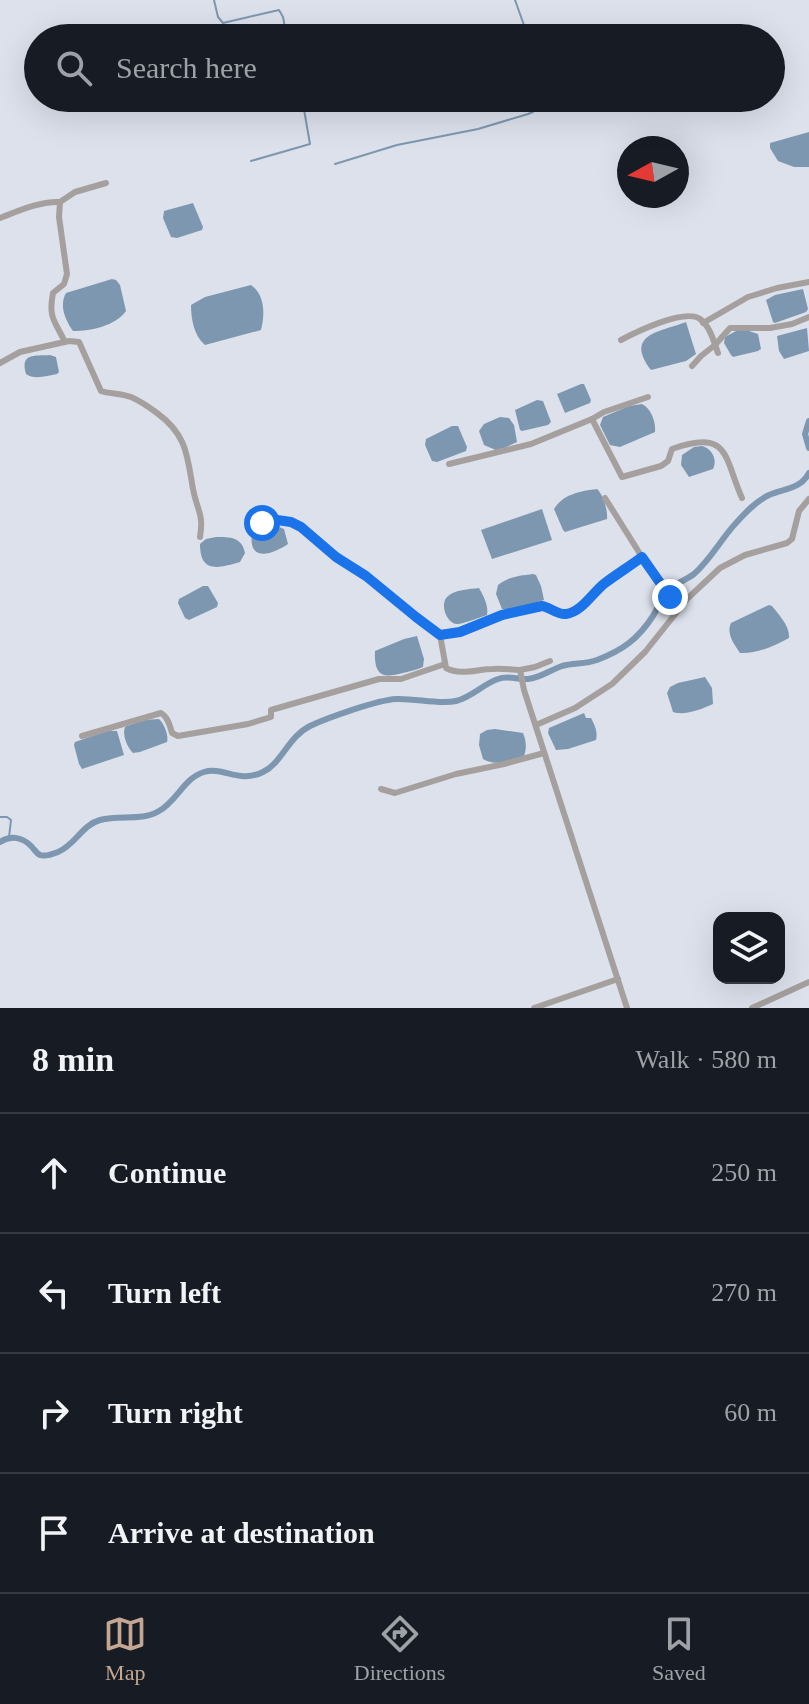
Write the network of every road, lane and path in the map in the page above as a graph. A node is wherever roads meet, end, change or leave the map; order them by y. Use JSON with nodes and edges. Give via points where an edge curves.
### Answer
{"nodes":[{"id":1,"x":106,"y":183,"type":"dead end"},
{"id":2,"x":60,"y":202,"type":"junction"},
{"id":3,"x":0,"y":218,"type":"edge"},
{"id":4,"x":809,"y":282,"type":"edge"},
{"id":5,"x":809,"y":317,"type":"edge"},
{"id":6,"x":703,"y":323,"type":"junction"},
{"id":7,"x":621,"y":340,"type":"dead end"},
{"id":8,"x":65,"y":342,"type":"junction"},
{"id":9,"x":716,"y":349,"type":"junction"},
{"id":10,"x":0,"y":363,"type":"edge"},
{"id":11,"x":692,"y":366,"type":"dead end"},
{"id":12,"x":648,"y":397,"type":"dead end"},
{"id":13,"x":592,"y":419,"type":"junction"},
{"id":14,"x":449,"y":464,"type":"dead end"},
{"id":15,"x":605,"y":498,"type":"dead end"},
{"id":16,"x":742,"y":498,"type":"dead end"},
{"id":17,"x":809,"y":499,"type":"edge"},
{"id":18,"x":262,"y":523,"type":"dead end"},
{"id":19,"x":200,"y":537,"type":"dead end"},
{"id":20,"x":642,"y":557,"type":"junction"},
{"id":21,"x":670,"y":597,"type":"dead end"},
{"id":22,"x":440,"y":635,"type":"junction"},
{"id":23,"x":550,"y":661,"type":"dead end"},
{"id":24,"x":445,"y":664,"type":"junction"},
{"id":25,"x":520,"y":674,"type":"junction"},
{"id":26,"x":536,"y":725,"type":"junction"},
{"id":27,"x":82,"y":736,"type":"dead end"},
{"id":28,"x":544,"y":753,"type":"junction"},
{"id":29,"x":381,"y":789,"type":"dead end"},
{"id":30,"x":618,"y":979,"type":"junction"},
{"id":31,"x":809,"y":982,"type":"edge"},
{"id":32,"x":763,"y":1006,"type":"edge"},
{"id":33,"x":534,"y":1008,"type":"edge"},
{"id":34,"x":627,"y":1008,"type":"edge"},
{"id":35,"x":752,"y":1008,"type":"edge"}],
"edges":[{"from":1,"to":2,"type":"street"},
{"from":2,"to":3,"type":"street"},
{"from":2,"to":8,"type":"street","via":[[67,280],[53,293],[51,307]]},
{"from":4,"to":6,"type":"street","via":[[748,297]]},
{"from":5,"to":9,"type":"street","via":[[770,328],[730,328]]},
{"from":6,"to":7,"type":"street","via":[[686,316]]},
{"from":6,"to":9,"type":"street"},
{"from":8,"to":10,"type":"street","via":[[20,352]]},
{"from":8,"to":19,"type":"street","via":[[81,344],[101,391],[143,403],[179,434],[201,515]]},
{"from":9,"to":11,"type":"street"},
{"from":12,"to":13,"type":"street"},
{"from":13,"to":14,"type":"street","via":[[531,444]]},
{"from":13,"to":16,"type":"street","via":[[622,477],[661,466],[672,449],[698,441],[721,447]]},
{"from":15,"to":20,"type":"street"},
{"from":17,"to":26,"type":"street","via":[[799,511],[792,539],[720,568],[612,684]]},
{"from":18,"to":22,"type":"street","via":[[277,520],[301,527]]},
{"from":20,"to":21,"type":"street"},
{"from":20,"to":22,"type":"street","via":[[567,614],[542,606]]},
{"from":22,"to":24,"type":"street"},
{"from":23,"to":25,"type":"street"},
{"from":24,"to":25,"type":"street","via":[[451,671],[499,669]]},
{"from":24,"to":27,"type":"street","via":[[271,710],[271,717],[248,724],[178,736],[161,713]]},
{"from":25,"to":26,"type":"street"},
{"from":26,"to":28,"type":"street"},
{"from":28,"to":29,"type":"street","via":[[395,793]]},
{"from":28,"to":30,"type":"street"},
{"from":30,"to":33,"type":"street"},
{"from":30,"to":34,"type":"street"},
{"from":31,"to":32,"type":"street"},
{"from":32,"to":35,"type":"street"}]}
